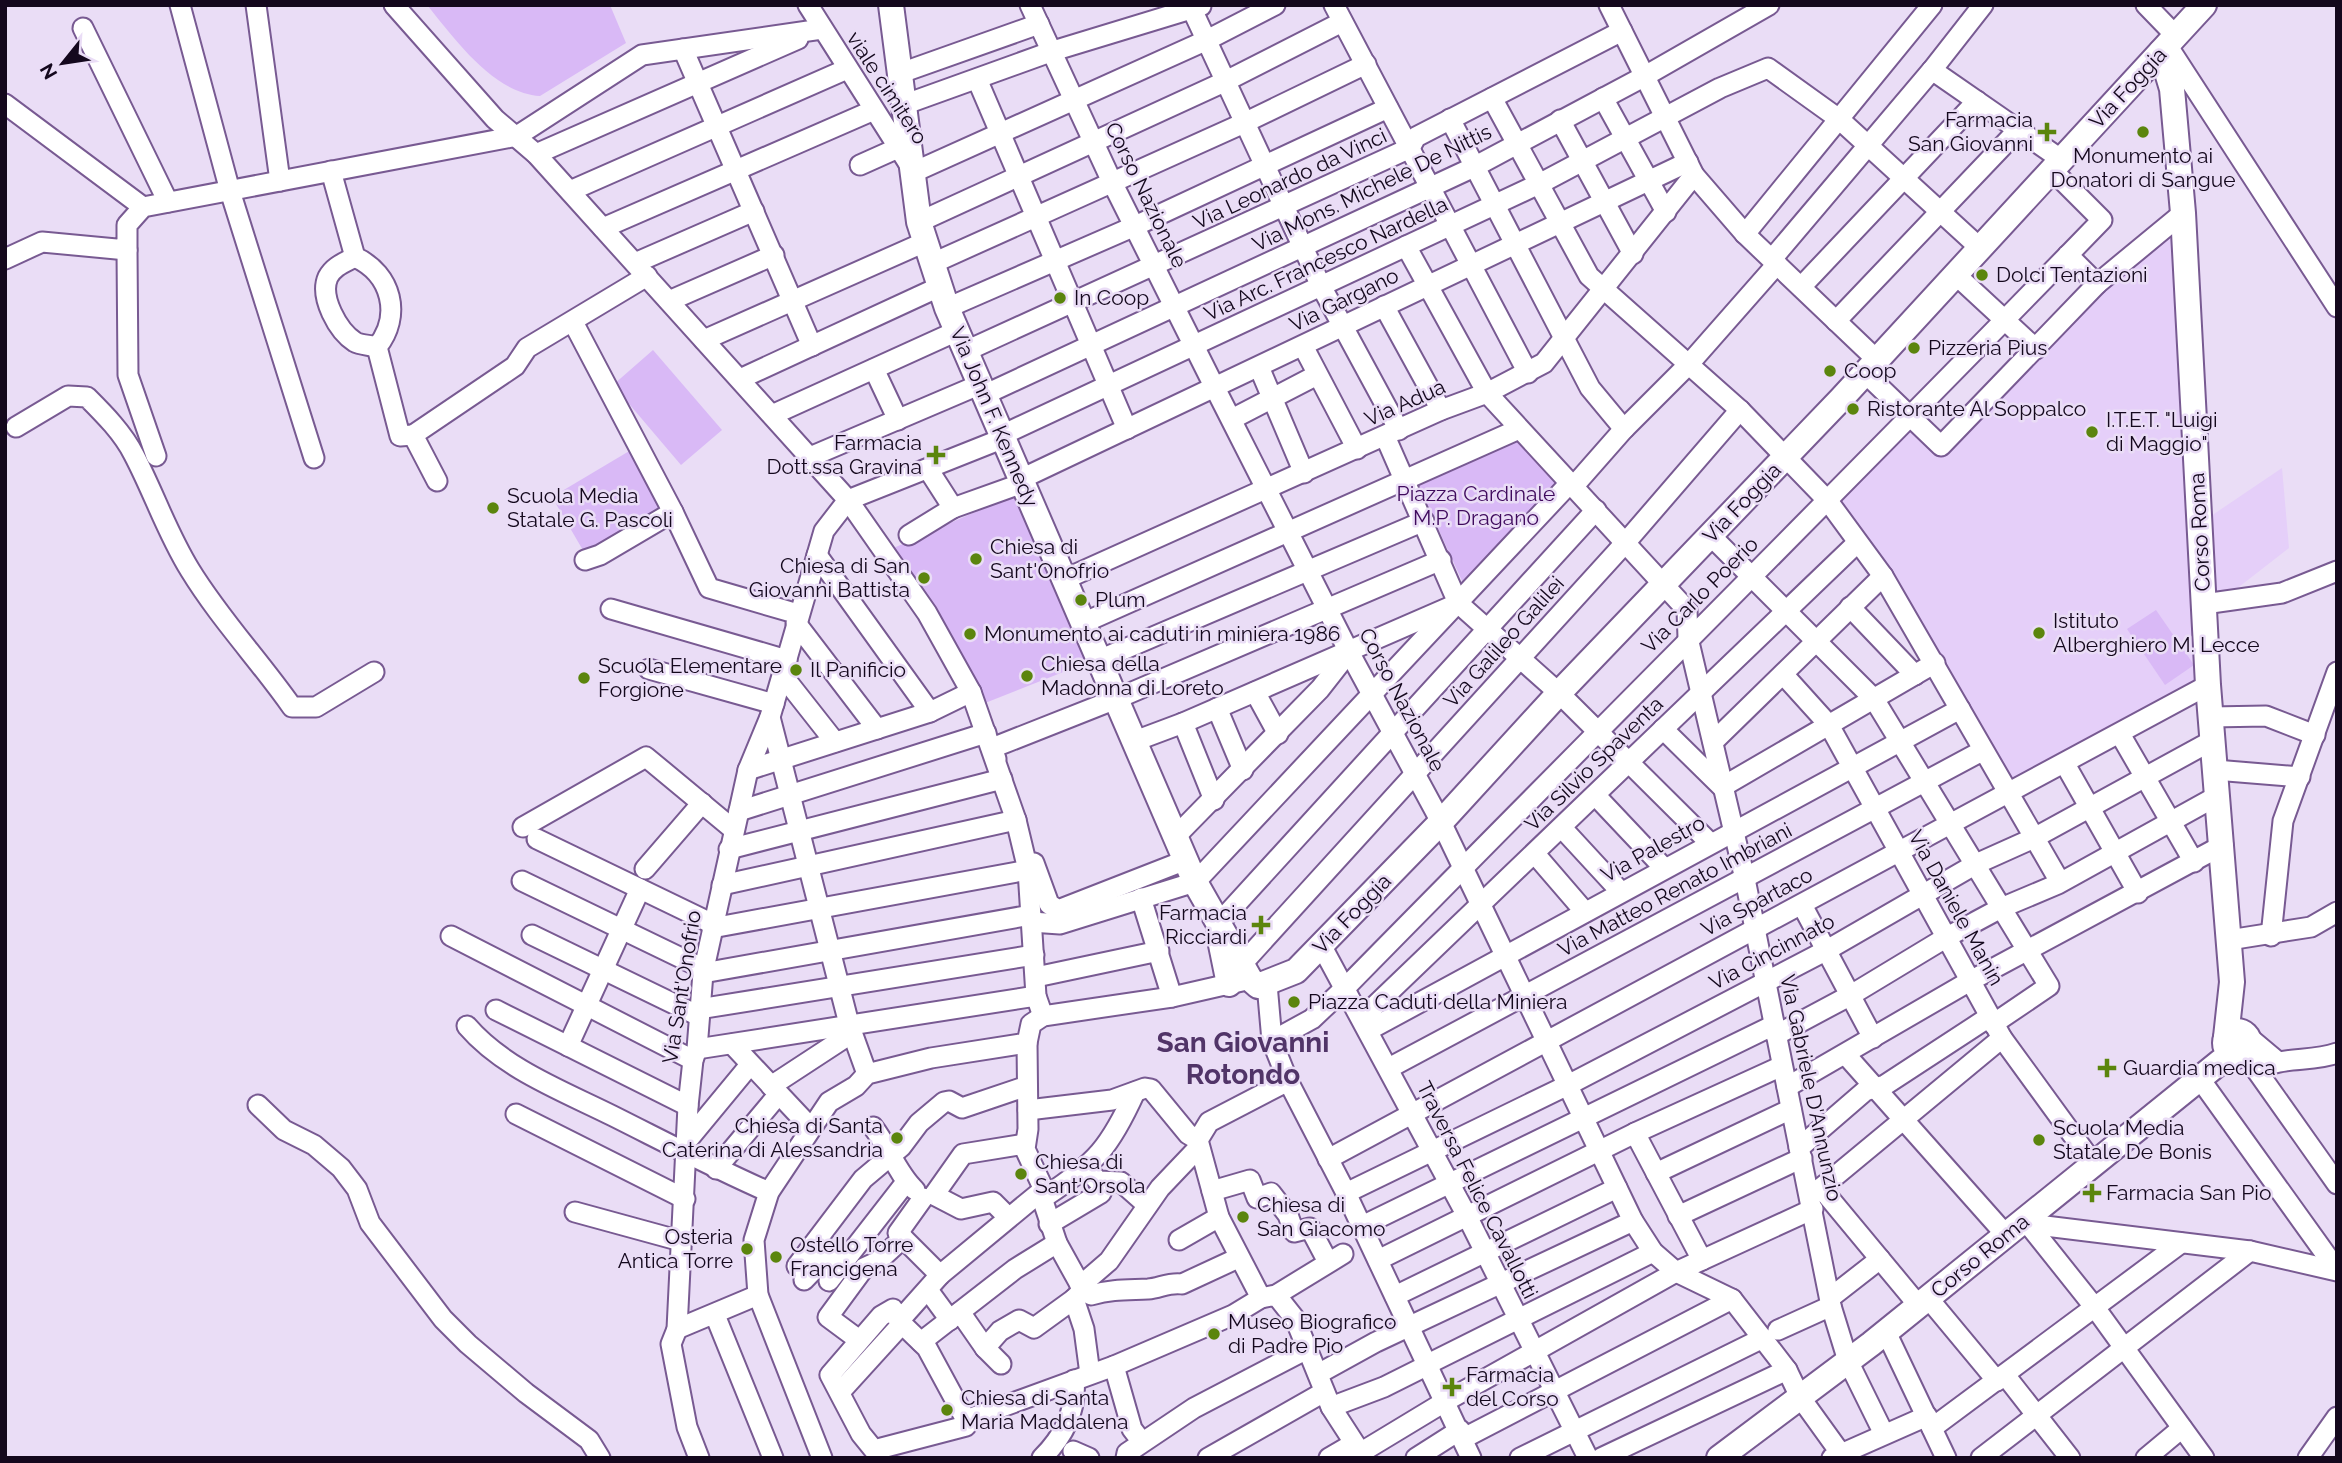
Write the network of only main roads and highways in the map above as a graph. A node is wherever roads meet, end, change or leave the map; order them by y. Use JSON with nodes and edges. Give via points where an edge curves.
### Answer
{"nodes":[{"id":1,"x":891,"y":5,"type":"edge"},
{"id":2,"x":2204,"y":5,"type":"edge"},
{"id":3,"x":2168,"y":44,"type":"junction"},
{"id":4,"x":1247,"y":978,"type":"joint"},
{"id":5,"x":1720,"y":1458,"type":"edge"}],
"edges":[{"from":1,"to":4,"type":"main road","name":"Via John F. Kennedy","via":[[898,74],[932,265],[1191,873]]},
{"from":2,"to":3,"type":"main road","name":"Via Foggia"},
{"from":3,"to":4,"type":"main road","name":"Via Foggia","via":[[1871,367],[1297,971]]},
{"from":3,"to":5,"type":"main road","name":"Corso Roma","via":[[2183,213],[2208,685],[2242,1043],[2020,1226]]}]}
